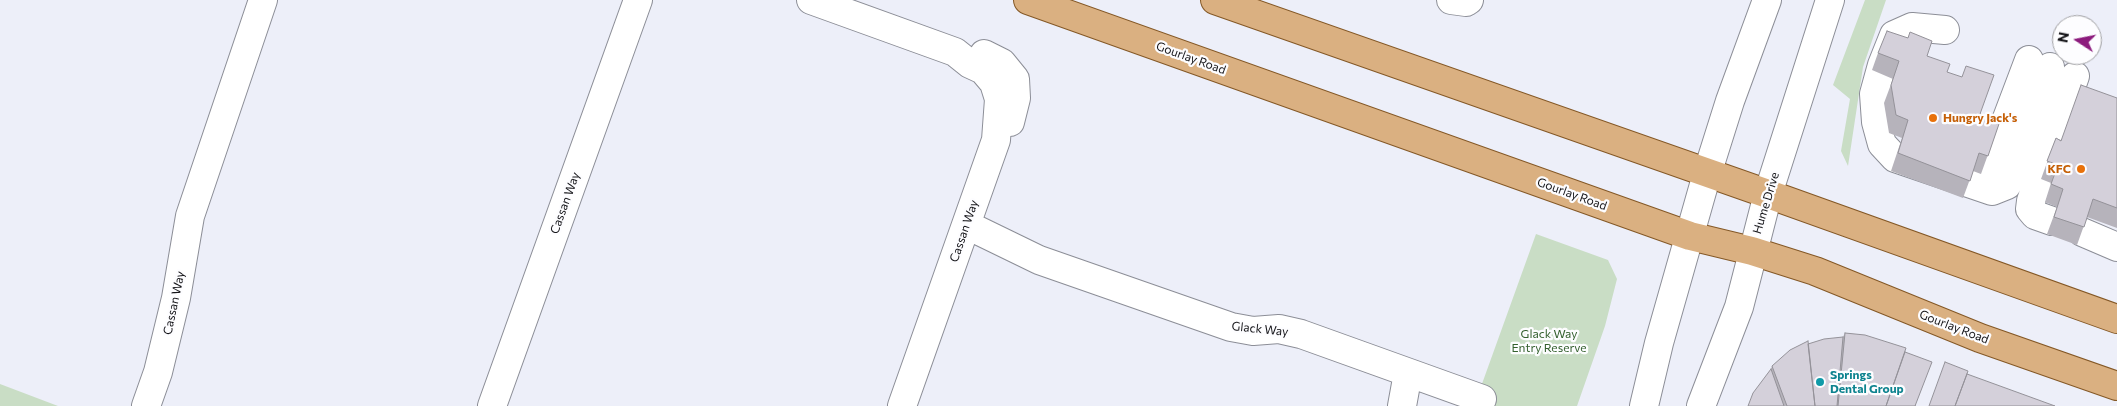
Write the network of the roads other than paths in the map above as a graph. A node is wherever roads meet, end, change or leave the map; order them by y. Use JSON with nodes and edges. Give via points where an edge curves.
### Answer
{"nodes":[{"id":1,"x":263,"y":0,"type":"edge"},
{"id":2,"x":638,"y":0,"type":"edge"},
{"id":3,"x":811,"y":0,"type":"edge"},
{"id":4,"x":1028,"y":0,"type":"edge"},
{"id":5,"x":1215,"y":0,"type":"edge"},
{"id":6,"x":1451,"y":0,"type":"edge"},
{"id":7,"x":1469,"y":0,"type":"edge"},
{"id":8,"x":1767,"y":0,"type":"edge"},
{"id":9,"x":1830,"y":0,"type":"edge"},
{"id":10,"x":1945,"y":30,"type":"dead end"},
{"id":11,"x":1707,"y":174,"type":"junction"},
{"id":12,"x":1768,"y":194,"type":"junction"},
{"id":13,"x":2052,"y":221,"type":"dead end"},
{"id":14,"x":2082,"y":232,"type":"edge"},
{"id":15,"x":963,"y":234,"type":"junction"},
{"id":16,"x":1690,"y":236,"type":"junction"},
{"id":17,"x":2117,"y":247,"type":"edge"},
{"id":18,"x":1752,"y":251,"type":"junction"},
{"id":19,"x":2117,"y":320,"type":"edge"},
{"id":20,"x":1419,"y":376,"type":"junction"},
{"id":21,"x":2117,"y":386,"type":"edge"},
{"id":22,"x":1482,"y":399,"type":"dead end"},
{"id":23,"x":146,"y":406,"type":"edge"},
{"id":24,"x":492,"y":406,"type":"edge"},
{"id":25,"x":902,"y":406,"type":"edge"},
{"id":26,"x":1402,"y":406,"type":"edge"},
{"id":27,"x":1415,"y":406,"type":"edge"},
{"id":28,"x":1644,"y":406,"type":"edge"},
{"id":29,"x":1701,"y":406,"type":"edge"}],
"edges":[{"from":1,"to":23,"type":"street","name":"Cassan Way","via":[[190,216],[176,298]]},
{"from":2,"to":24,"type":"street","name":"Cassan Way"},
{"from":3,"to":15,"type":"street","name":"Cassan Way","via":[[955,52],[983,70],[994,83],[999,99],[996,140]]},
{"from":4,"to":16,"type":"main road","name":"Gourlay Road"},
{"from":5,"to":11,"type":"main road"},
{"from":6,"to":7,"type":"street"},
{"from":8,"to":11,"type":"street"},
{"from":9,"to":12,"type":"street","name":"Hume Drive"},
{"from":10,"to":13,"type":"street","via":[[1912,28],[1894,35],[1874,94],[1882,144],[1895,158],[1992,191],[2007,185],[2051,67],[2030,209],[2035,216]]},
{"from":11,"to":12,"type":"main road"},
{"from":11,"to":16,"type":"street"},
{"from":12,"to":18,"type":"street","name":"Hume Drive"},
{"from":12,"to":19,"type":"main road"},
{"from":14,"to":17,"type":"street"},
{"from":15,"to":20,"type":"street","name":"Glack Way","via":[[1231,327],[1253,331],[1279,329],[1301,334]]},
{"from":15,"to":25,"type":"street","name":"Cassan Way"},
{"from":16,"to":18,"type":"main road","name":"Gourlay Road"},
{"from":16,"to":28,"type":"street"},
{"from":18,"to":21,"type":"main road","name":"Gourlay Road","via":[[1815,271],[1980,338]]},
{"from":18,"to":29,"type":"street","name":"Hume Drive","via":[[1739,307]]},
{"from":20,"to":22,"type":"street","name":"Glack Way"},
{"from":20,"to":26,"type":"street"},
{"from":20,"to":27,"type":"street"}]}
